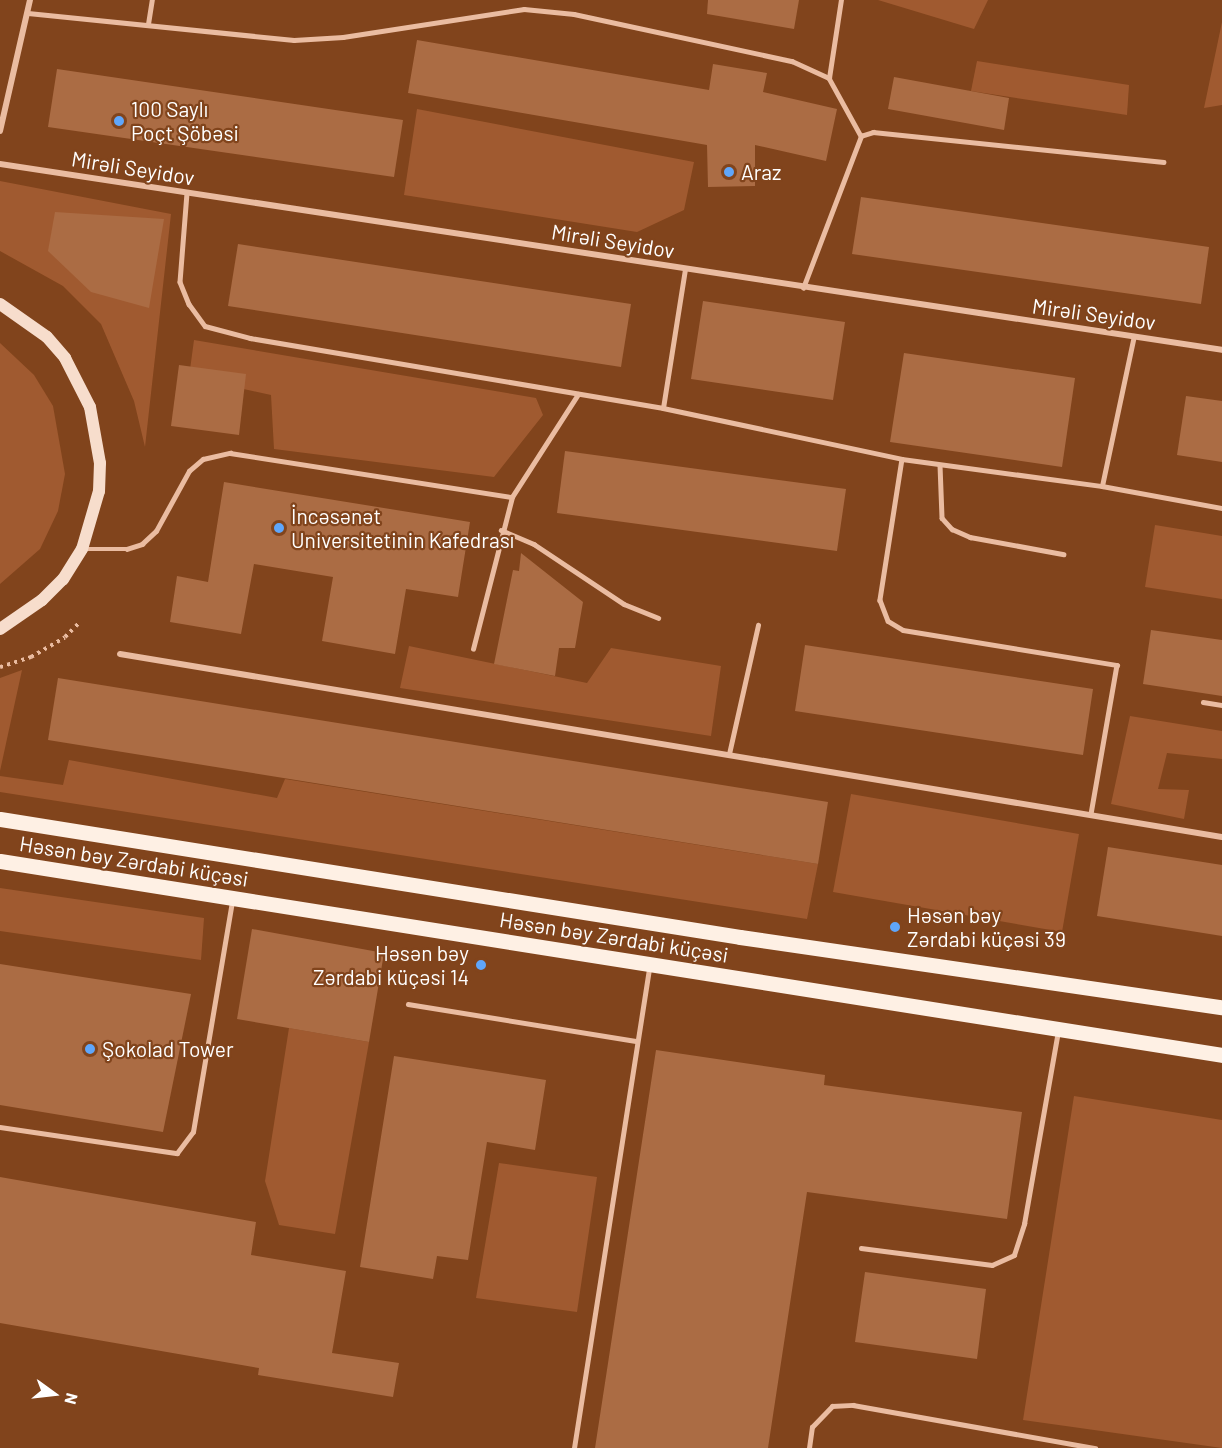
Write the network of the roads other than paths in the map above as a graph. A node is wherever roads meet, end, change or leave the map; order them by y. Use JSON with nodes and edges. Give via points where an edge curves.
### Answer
{"nodes":[{"id":1,"x":30,"y":0,"type":"edge"},
{"id":2,"x":152,"y":0,"type":"edge"},
{"id":3,"x":841,"y":0,"type":"edge"},
{"id":4,"x":28,"y":13,"type":"junction"},
{"id":5,"x":148,"y":24,"type":"junction"},
{"id":6,"x":829,"y":78,"type":"junction"},
{"id":7,"x":0,"y":131,"type":"edge"},
{"id":8,"x":861,"y":136,"type":"junction"},
{"id":9,"x":1163,"y":162,"type":"dead end"},
{"id":10,"x":0,"y":164,"type":"edge"},
{"id":11,"x":187,"y":193,"type":"junction"},
{"id":12,"x":685,"y":269,"type":"junction"},
{"id":13,"x":803,"y":288,"type":"junction"},
{"id":14,"x":0,"y":304,"type":"edge"},
{"id":15,"x":1134,"y":336,"type":"junction"},
{"id":16,"x":1222,"y":350,"type":"edge"},
{"id":17,"x":578,"y":394,"type":"junction"},
{"id":18,"x":663,"y":408,"type":"junction"},
{"id":19,"x":902,"y":459,"type":"junction"},
{"id":20,"x":940,"y":465,"type":"junction"},
{"id":21,"x":1102,"y":486,"type":"junction"},
{"id":22,"x":512,"y":497,"type":"junction"},
{"id":23,"x":1222,"y":508,"type":"edge"},
{"id":24,"x":501,"y":530,"type":"junction"},
{"id":25,"x":82,"y":549,"type":"junction"},
{"id":26,"x":1063,"y":554,"type":"dead end"},
{"id":27,"x":658,"y":618,"type":"dead end"},
{"id":28,"x":758,"y":625,"type":"dead end"},
{"id":29,"x":0,"y":629,"type":"edge"},
{"id":30,"x":473,"y":649,"type":"dead end"},
{"id":31,"x":120,"y":654,"type":"dead end"},
{"id":32,"x":1203,"y":702,"type":"dead end"},
{"id":33,"x":1222,"y":705,"type":"edge"},
{"id":34,"x":729,"y":754,"type":"junction"},
{"id":35,"x":1091,"y":814,"type":"junction"},
{"id":36,"x":0,"y":819,"type":"edge"},
{"id":37,"x":1222,"y":837,"type":"edge"},
{"id":38,"x":0,"y":861,"type":"edge"},
{"id":39,"x":232,"y":898,"type":"junction"},
{"id":40,"x":649,"y":964,"type":"junction"},
{"id":41,"x":408,"y":1004,"type":"dead end"},
{"id":42,"x":1222,"y":1007,"type":"edge"},
{"id":43,"x":1058,"y":1029,"type":"junction"},
{"id":44,"x":637,"y":1041,"type":"junction"},
{"id":45,"x":1222,"y":1055,"type":"edge"},
{"id":46,"x":0,"y":1127,"type":"edge"},
{"id":47,"x":861,"y":1248,"type":"dead end"},
{"id":48,"x":574,"y":1448,"type":"edge"},
{"id":49,"x":809,"y":1448,"type":"edge"},
{"id":50,"x":1095,"y":1448,"type":"edge"}],
"edges":[{"from":1,"to":4,"type":"street"},
{"from":2,"to":5,"type":"lane"},
{"from":3,"to":6,"type":"lane"},
{"from":4,"to":5,"type":"lane"},
{"from":4,"to":7,"type":"street"},
{"from":5,"to":6,"type":"lane","via":[[294,40],[343,37],[524,9],[574,14],[732,46],[792,61]]},
{"from":6,"to":8,"type":"lane"},
{"from":8,"to":9,"type":"lane","via":[[873,132]]},
{"from":8,"to":13,"type":"lane"},
{"from":10,"to":11,"type":"street","name":"Mirəli Seyidov"},
{"from":11,"to":12,"type":"street","name":"Mirəli Seyidov"},
{"from":11,"to":17,"type":"lane","via":[[180,282],[189,304],[205,326],[250,338]]},
{"from":12,"to":13,"type":"street","name":"Mirəli Seyidov"},
{"from":12,"to":18,"type":"lane"},
{"from":13,"to":15,"type":"street","name":"Mirəli Seyidov"},
{"from":14,"to":25,"type":"main road","via":[[47,337],[65,358],[90,407],[98,433],[99,482]]},
{"from":15,"to":16,"type":"street","name":"Mirəli Seyidov"},
{"from":15,"to":21,"type":"lane"},
{"from":17,"to":18,"type":"lane"},
{"from":17,"to":22,"type":"lane"},
{"from":18,"to":19,"type":"lane"},
{"from":19,"to":20,"type":"lane"},
{"from":19,"to":35,"type":"lane","via":[[880,600],[888,621],[903,630],[1117,666]]},
{"from":20,"to":21,"type":"lane"},
{"from":20,"to":26,"type":"lane","via":[[942,518],[952,529],[970,537]]},
{"from":21,"to":23,"type":"lane"},
{"from":22,"to":24,"type":"lane"},
{"from":22,"to":25,"type":"lane","via":[[230,453],[203,459],[189,471],[156,531],[142,544],[128,549]]},
{"from":24,"to":27,"type":"lane","via":[[534,544],[624,604]]},
{"from":24,"to":30,"type":"lane"},
{"from":25,"to":29,"type":"main road","via":[[63,579],[42,600]]},
{"from":28,"to":34,"type":"lane"},
{"from":31,"to":34,"type":"street"},
{"from":32,"to":33,"type":"lane"},
{"from":34,"to":35,"type":"street"},
{"from":35,"to":37,"type":"street"},
{"from":36,"to":42,"type":"main road","name":"Həsən bəy Zərdabi küçəsi","via":[[740,937]]},
{"from":38,"to":39,"type":"main road","name":"Həsən bəy Zərdabi küçəsi"},
{"from":39,"to":40,"type":"main road","name":"Həsən bəy Zərdabi küçəsi"},
{"from":39,"to":46,"type":"lane","via":[[193,1132],[177,1153]]},
{"from":40,"to":43,"type":"main road","name":"Həsən bəy Zərdabi küçəsi"},
{"from":40,"to":44,"type":"lane"},
{"from":41,"to":44,"type":"lane"},
{"from":43,"to":45,"type":"main road","name":"Həsən bəy Zərdabi küçəsi"},
{"from":43,"to":47,"type":"lane","via":[[1014,1255],[992,1265]]},
{"from":44,"to":48,"type":"lane"},
{"from":49,"to":50,"type":"lane","via":[[812,1427],[832,1406],[853,1405]]}]}
